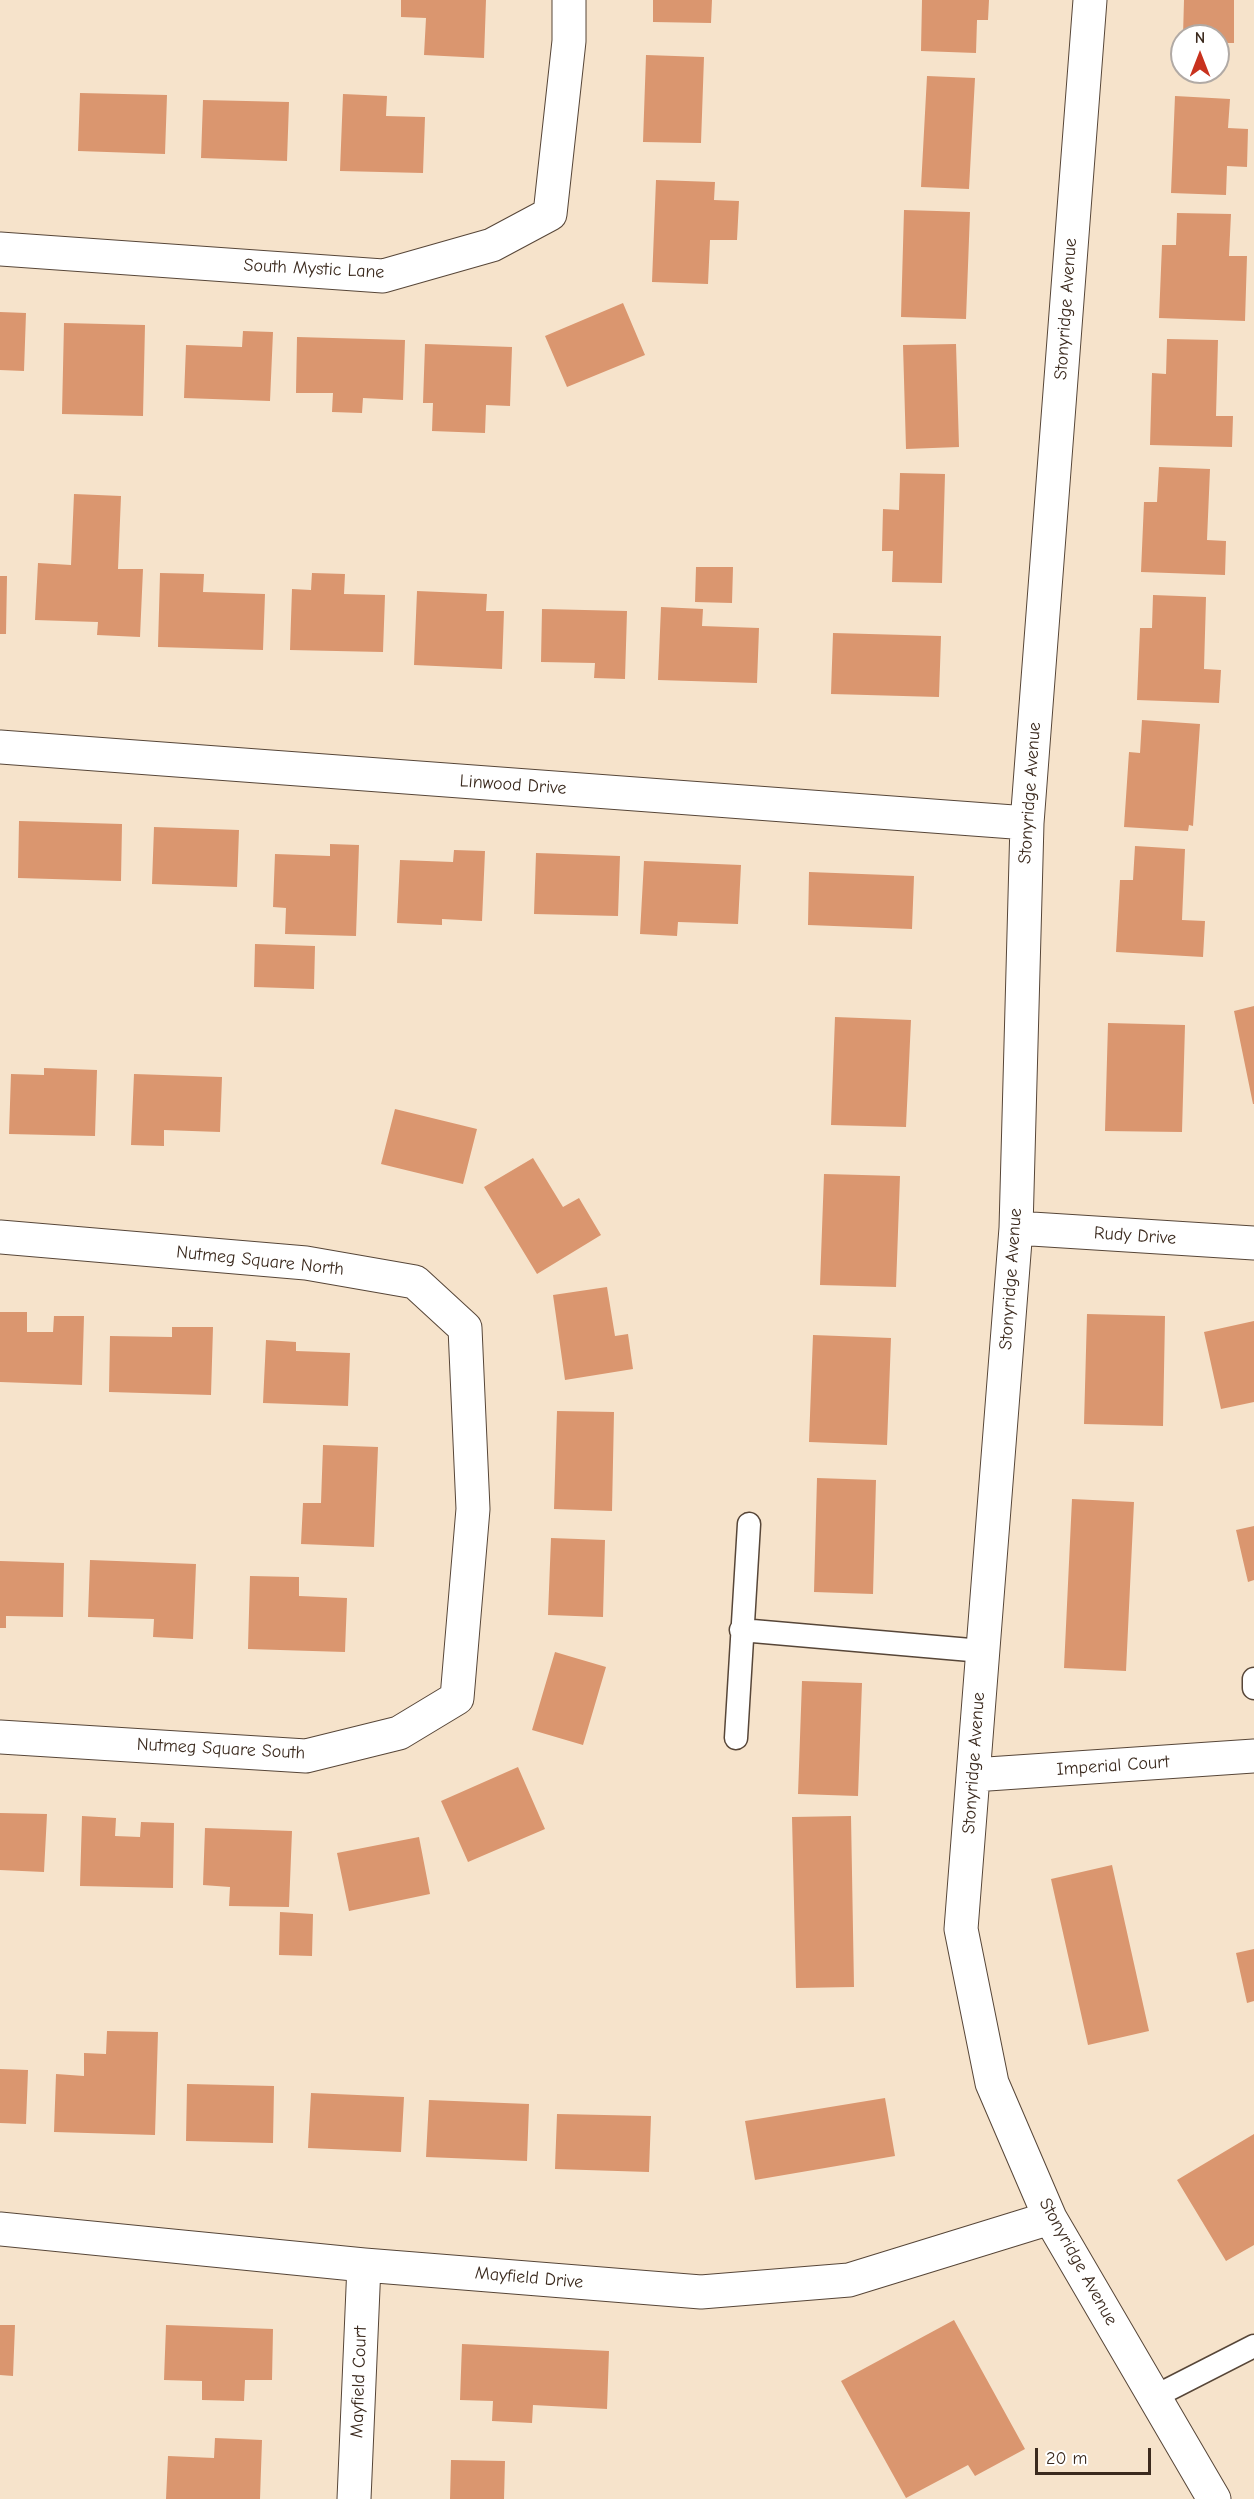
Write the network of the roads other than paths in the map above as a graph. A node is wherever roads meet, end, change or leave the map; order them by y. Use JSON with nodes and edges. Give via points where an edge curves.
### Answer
{"nodes":[{"id":1,"x":568,"y":0,"type":"edge"},
{"id":2,"x":1090,"y":0,"type":"edge"},
{"id":3,"x":0,"y":249,"type":"edge"},
{"id":4,"x":0,"y":747,"type":"edge"},
{"id":5,"x":1027,"y":824,"type":"junction"},
{"id":6,"x":1016,"y":1228,"type":"junction"},
{"id":7,"x":0,"y":1237,"type":"edge"},
{"id":8,"x":1254,"y":1243,"type":"edge"},
{"id":9,"x":473,"y":1509,"type":"joint"},
{"id":10,"x":749,"y":1524,"type":"dead end"},
{"id":11,"x":741,"y":1630,"type":"junction"},
{"id":12,"x":982,"y":1651,"type":"junction"},
{"id":13,"x":1254,"y":1679,"type":"edge"},
{"id":14,"x":1254,"y":1688,"type":"edge"},
{"id":15,"x":0,"y":1737,"type":"edge"},
{"id":16,"x":736,"y":1738,"type":"dead end"},
{"id":17,"x":1254,"y":1756,"type":"edge"},
{"id":18,"x":973,"y":1775,"type":"junction"},
{"id":19,"x":1050,"y":2218,"type":"junction"},
{"id":20,"x":0,"y":2229,"type":"edge"},
{"id":21,"x":364,"y":2265,"type":"junction"},
{"id":22,"x":1254,"y":2346,"type":"edge"},
{"id":23,"x":1154,"y":2397,"type":"junction"},
{"id":24,"x":354,"y":2499,"type":"edge"},
{"id":25,"x":1214,"y":2499,"type":"edge"}],
"edges":[{"from":1,"to":3,"type":"street","name":"South Mystic Lane","via":[[569,41],[550,214],[492,245],[383,276]]},
{"from":2,"to":5,"type":"street","name":"Stonyridge Avenue"},
{"from":4,"to":5,"type":"street","name":"Linwood Drive"},
{"from":5,"to":6,"type":"street","name":"Stonyridge Avenue"},
{"from":6,"to":8,"type":"street","name":"Rudy Drive"},
{"from":6,"to":12,"type":"street","name":"Stonyridge Avenue"},
{"from":7,"to":9,"type":"street","name":"Nutmeg Square North","via":[[306,1263],[415,1282],[465,1328]]},
{"from":9,"to":15,"type":"street","name":"Nutmeg Square South","via":[[457,1698],[399,1733],[306,1756]]},
{"from":10,"to":11,"type":"lane"},
{"from":11,"to":12,"type":"lane"},
{"from":11,"to":16,"type":"lane"},
{"from":12,"to":18,"type":"street","name":"Stonyridge Avenue"},
{"from":13,"to":14,"type":"lane"},
{"from":17,"to":18,"type":"street","name":"Imperial Court"},
{"from":18,"to":19,"type":"street","name":"Stonyridge Avenue","via":[[961,1929],[992,2083]]},
{"from":19,"to":21,"type":"street","name":"Mayfield Drive","via":[[849,2280],[701,2292]]},
{"from":19,"to":23,"type":"street","name":"Stonyridge Avenue"},
{"from":20,"to":21,"type":"street","name":"Mayfield Drive"},
{"from":21,"to":24,"type":"street","name":"Mayfield Court"},
{"from":22,"to":23,"type":"lane"},
{"from":23,"to":25,"type":"street","name":"Stonyridge Avenue"}]}
